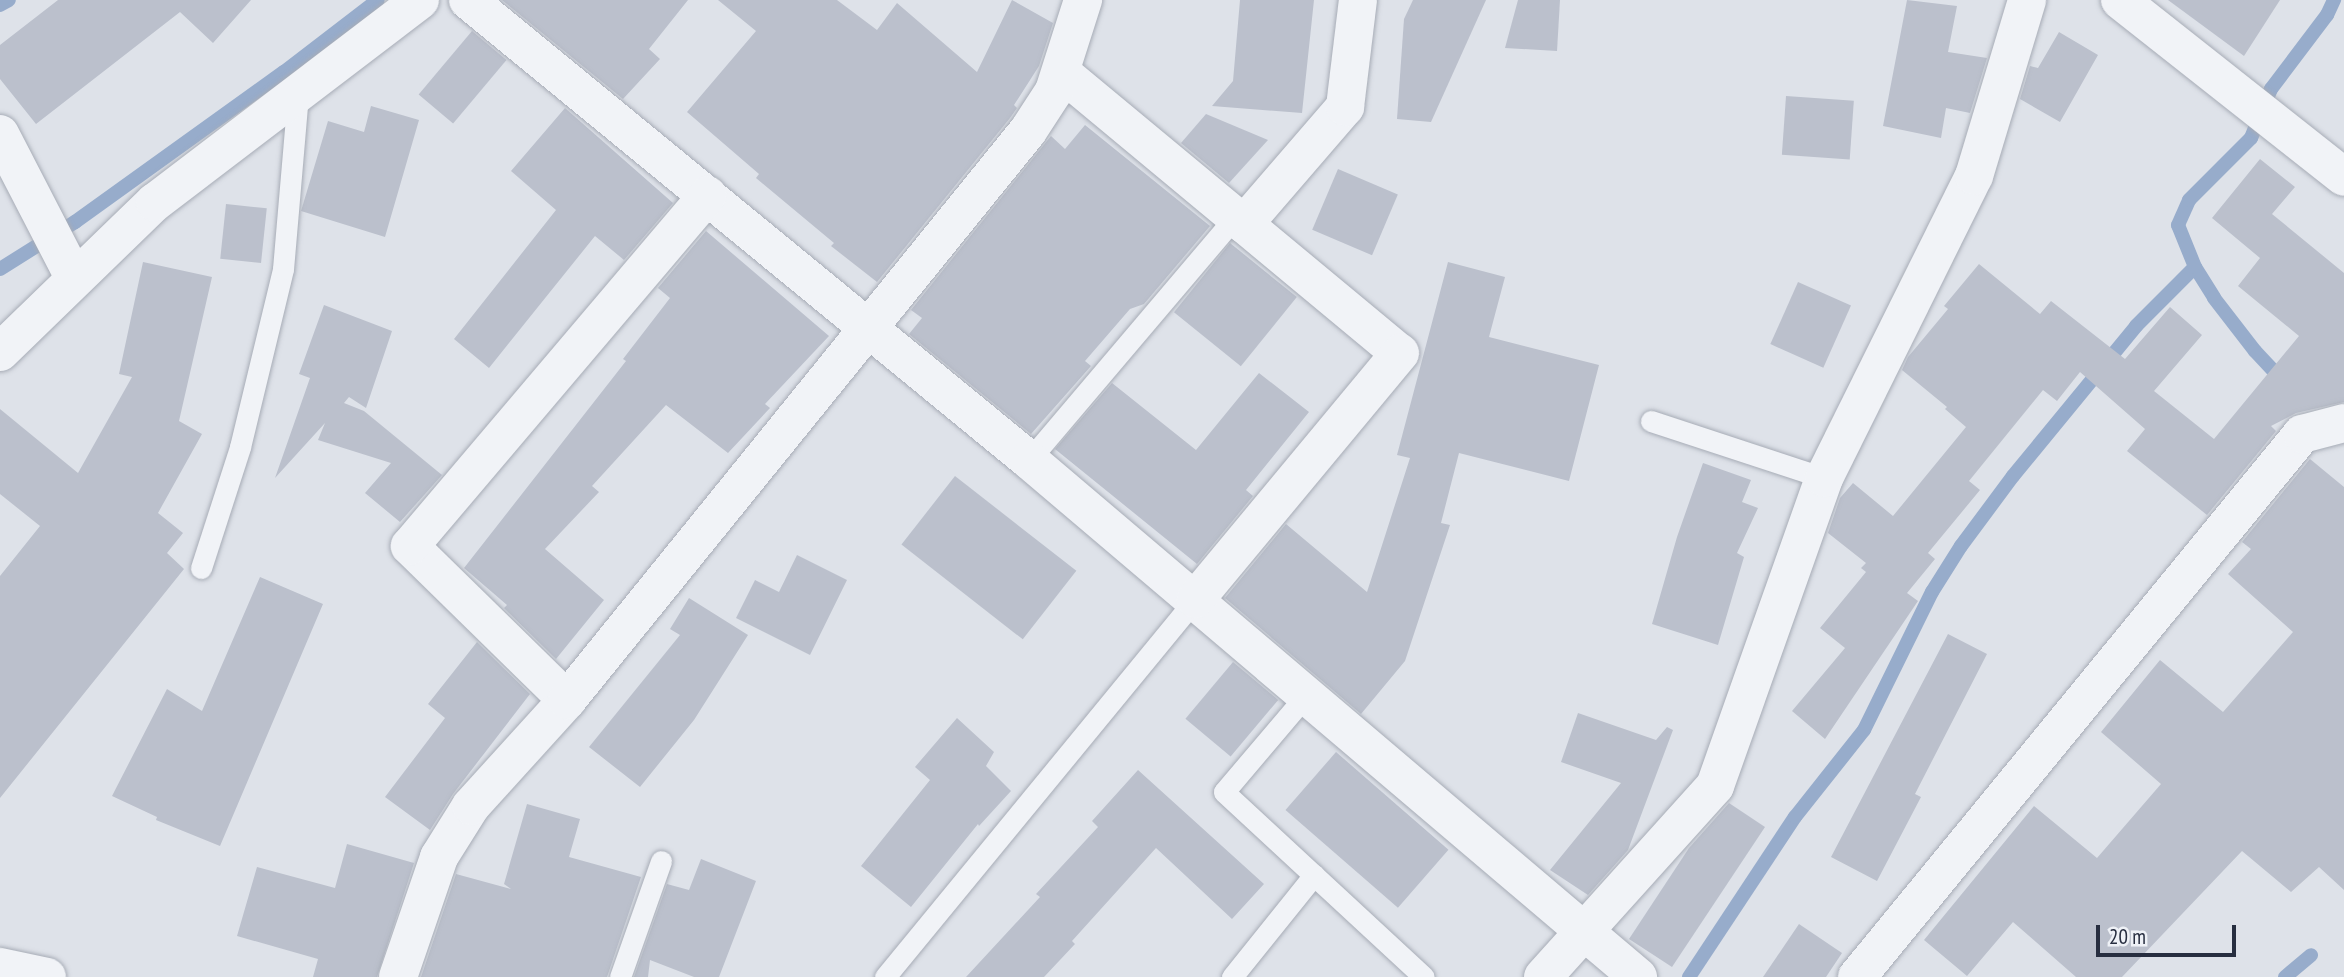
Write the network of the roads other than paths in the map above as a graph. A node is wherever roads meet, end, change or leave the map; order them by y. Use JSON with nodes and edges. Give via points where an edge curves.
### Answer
{"nodes":[{"id":1,"x":420,"y":0,"type":"edge"},
{"id":2,"x":468,"y":0,"type":"edge"},
{"id":3,"x":1083,"y":0,"type":"edge"},
{"id":4,"x":1358,"y":0,"type":"edge"},
{"id":5,"x":2027,"y":0,"type":"edge"},
{"id":6,"x":2120,"y":0,"type":"edge"},
{"id":7,"x":1060,"y":72,"type":"junction"},
{"id":8,"x":298,"y":94,"type":"junction"},
{"id":9,"x":0,"y":134,"type":"edge"},
{"id":10,"x":2344,"y":177,"type":"edge"},
{"id":11,"x":13,"y":188,"type":"edge"},
{"id":12,"x":708,"y":195,"type":"junction"},
{"id":13,"x":1240,"y":220,"type":"junction"},
{"id":14,"x":75,"y":279,"type":"junction"},
{"id":15,"x":869,"y":326,"type":"junction"},
{"id":16,"x":0,"y":352,"type":"edge"},
{"id":17,"x":1651,"y":421,"type":"dead end"},
{"id":18,"x":2344,"y":423,"type":"edge"},
{"id":19,"x":1029,"y":460,"type":"junction"},
{"id":20,"x":1824,"y":478,"type":"junction"},
{"id":21,"x":201,"y":568,"type":"dead end"},
{"id":22,"x":1196,"y":599,"type":"junction"},
{"id":23,"x":1307,"y":694,"type":"junction"},
{"id":24,"x":566,"y":701,"type":"junction"},
{"id":25,"x":661,"y":861,"type":"dead end"},
{"id":26,"x":1314,"y":876,"type":"junction"},
{"id":27,"x":1583,"y":930,"type":"junction"},
{"id":28,"x":0,"y":967,"type":"edge"},
{"id":29,"x":47,"y":977,"type":"edge"},
{"id":30,"x":398,"y":977,"type":"edge"},
{"id":31,"x":620,"y":977,"type":"edge"},
{"id":32,"x":885,"y":977,"type":"edge"},
{"id":33,"x":1232,"y":977,"type":"edge"},
{"id":34,"x":1424,"y":977,"type":"edge"},
{"id":35,"x":1544,"y":977,"type":"edge"},
{"id":36,"x":1639,"y":977,"type":"edge"},
{"id":37,"x":1857,"y":977,"type":"edge"}],
"edges":[{"from":1,"to":8,"type":"street"},
{"from":2,"to":12,"type":"street"},
{"from":3,"to":7,"type":"street"},
{"from":4,"to":13,"type":"street","via":[[1345,107]]},
{"from":5,"to":20,"type":"street","via":[[1974,176]]},
{"from":6,"to":10,"type":"street"},
{"from":7,"to":13,"type":"street"},
{"from":7,"to":15,"type":"street","via":[[1054,91],[1028,131]]},
{"from":8,"to":14,"type":"street","via":[[155,202]]},
{"from":8,"to":21,"type":"lane","via":[[283,269],[240,447]]},
{"from":9,"to":11,"type":"street"},
{"from":11,"to":14,"type":"street"},
{"from":12,"to":15,"type":"street"},
{"from":12,"to":24,"type":"street","via":[[410,546]]},
{"from":13,"to":19,"type":"lane"},
{"from":13,"to":22,"type":"street","via":[[1400,353]]},
{"from":14,"to":16,"type":"street"},
{"from":15,"to":19,"type":"street"},
{"from":15,"to":24,"type":"street"},
{"from":17,"to":20,"type":"lane"},
{"from":18,"to":37,"type":"street","via":[[2302,434]]},
{"from":19,"to":22,"type":"street"},
{"from":20,"to":27,"type":"street","via":[[1715,786]]},
{"from":22,"to":23,"type":"street"},
{"from":22,"to":32,"type":"lane"},
{"from":23,"to":26,"type":"lane","via":[[1224,792]]},
{"from":23,"to":27,"type":"street"},
{"from":24,"to":30,"type":"street","via":[[471,806],[439,857]]},
{"from":25,"to":31,"type":"lane"},
{"from":26,"to":33,"type":"lane"},
{"from":26,"to":34,"type":"lane"},
{"from":27,"to":35,"type":"street"},
{"from":27,"to":36,"type":"street"},
{"from":28,"to":29,"type":"street"}]}
